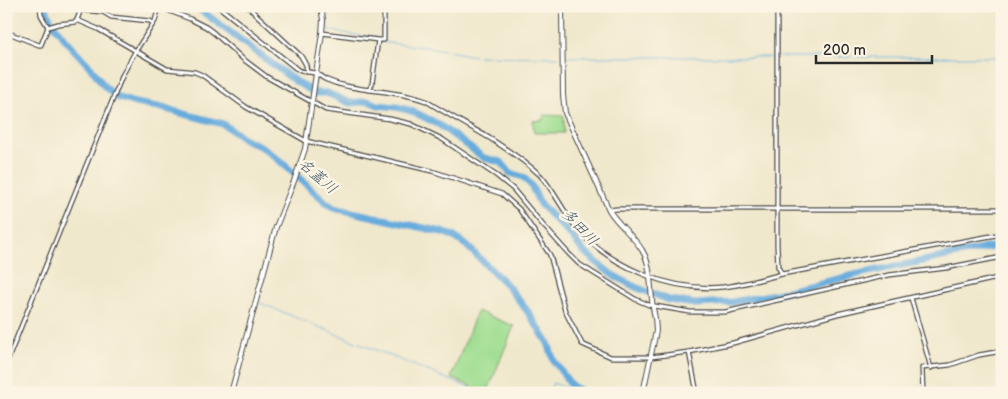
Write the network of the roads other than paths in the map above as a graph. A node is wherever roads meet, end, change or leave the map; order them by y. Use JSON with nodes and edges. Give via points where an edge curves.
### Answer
{"nodes":[{"id":1,"x":40,"y":6,"type":"edge"},
{"id":2,"x":218,"y":6,"type":"edge"},
{"id":3,"x":247,"y":6,"type":"edge"},
{"id":4,"x":321,"y":6,"type":"edge"},
{"id":5,"x":384,"y":6,"type":"edge"},
{"id":6,"x":562,"y":6,"type":"edge"},
{"id":7,"x":777,"y":6,"type":"edge"},
{"id":8,"x":158,"y":7,"type":"edge"},
{"id":9,"x":81,"y":8,"type":"edge"},
{"id":10,"x":77,"y":20,"type":"junction"},
{"id":11,"x":153,"y":23,"type":"junction"},
{"id":12,"x":49,"y":26,"type":"junction"},
{"id":13,"x":6,"y":32,"type":"edge"},
{"id":14,"x":322,"y":33,"type":"junction"},
{"id":15,"x":378,"y":40,"type":"junction"},
{"id":16,"x":135,"y":52,"type":"junction"},
{"id":17,"x":308,"y":72,"type":"junction"},
{"id":18,"x":316,"y":75,"type":"junction"},
{"id":19,"x":369,"y":90,"type":"junction"},
{"id":20,"x":313,"y":100,"type":"junction"},
{"id":21,"x":306,"y":141,"type":"junction"},
{"id":22,"x":777,"y":209,"type":"junction"},
{"id":23,"x":1002,"y":209,"type":"edge"},
{"id":24,"x":609,"y":210,"type":"junction"},
{"id":25,"x":1002,"y":234,"type":"edge"},
{"id":26,"x":1002,"y":257,"type":"edge"},
{"id":27,"x":782,"y":274,"type":"junction"},
{"id":28,"x":649,"y":277,"type":"junction"},
{"id":29,"x":1002,"y":277,"type":"edge"},
{"id":30,"x":911,"y":298,"type":"junction"},
{"id":31,"x":653,"y":304,"type":"junction"},
{"id":32,"x":1002,"y":351,"type":"edge"},
{"id":33,"x":689,"y":352,"type":"junction"},
{"id":34,"x":651,"y":357,"type":"junction"},
{"id":35,"x":6,"y":364,"type":"edge"},
{"id":36,"x":930,"y":368,"type":"junction"},
{"id":37,"x":231,"y":393,"type":"edge"},
{"id":38,"x":643,"y":393,"type":"edge"},
{"id":39,"x":697,"y":393,"type":"edge"},
{"id":40,"x":922,"y":393,"type":"edge"}],
"edges":[{"from":1,"to":12,"type":"street","via":[[41,15]]},
{"from":2,"to":17,"type":"street","via":[[298,70]]},
{"from":3,"to":17,"type":"street","via":[[301,56]]},
{"from":4,"to":14,"type":"street"},
{"from":5,"to":15,"type":"street","via":[[384,40]]},
{"from":6,"to":24,"type":"street","via":[[563,104]]},
{"from":7,"to":22,"type":"street"},
{"from":8,"to":11,"type":"street"},
{"from":8,"to":20,"type":"street","via":[[206,27],[267,77]]},
{"from":9,"to":10,"type":"street"},
{"from":9,"to":11,"type":"street","via":[[111,17]]},
{"from":10,"to":12,"type":"street"},
{"from":10,"to":16,"type":"street"},
{"from":11,"to":16,"type":"street"},
{"from":12,"to":13,"type":"street","via":[[41,45]]},
{"from":14,"to":15,"type":"street"},
{"from":14,"to":18,"type":"street"},
{"from":15,"to":19,"type":"street"},
{"from":16,"to":21,"type":"street","via":[[167,70],[202,75],[246,107]]},
{"from":16,"to":35,"type":"street","via":[[123,74]]},
{"from":17,"to":18,"type":"street"},
{"from":18,"to":19,"type":"street","via":[[324,80]]},
{"from":18,"to":20,"type":"street"},
{"from":19,"to":28,"type":"street","via":[[426,101],[520,158],[540,176],[578,229],[597,248]]},
{"from":20,"to":21,"type":"street"},
{"from":20,"to":31,"type":"street","via":[[326,110],[411,124],[442,139],[513,189],[580,264],[635,299]]},
{"from":21,"to":34,"type":"street","via":[[432,171],[502,194],[519,209],[550,254],[565,311],[582,344],[611,357]]},
{"from":21,"to":37,"type":"street","via":[[276,227]]},
{"from":22,"to":23,"type":"street"},
{"from":22,"to":24,"type":"street"},
{"from":22,"to":27,"type":"street","via":[[778,268]]},
{"from":24,"to":28,"type":"street","via":[[641,248],[648,263]]},
{"from":25,"to":27,"type":"street"},
{"from":26,"to":31,"type":"street","via":[[889,275],[724,312],[690,312]]},
{"from":27,"to":28,"type":"street","via":[[741,284],[705,288]]},
{"from":28,"to":31,"type":"street"},
{"from":29,"to":30,"type":"street"},
{"from":30,"to":33,"type":"street"},
{"from":30,"to":36,"type":"street"},
{"from":31,"to":34,"type":"street","via":[[656,331]]},
{"from":32,"to":36,"type":"street"},
{"from":33,"to":34,"type":"street"},
{"from":33,"to":39,"type":"street"},
{"from":34,"to":38,"type":"street"},
{"from":36,"to":40,"type":"street","via":[[922,368]]}]}
